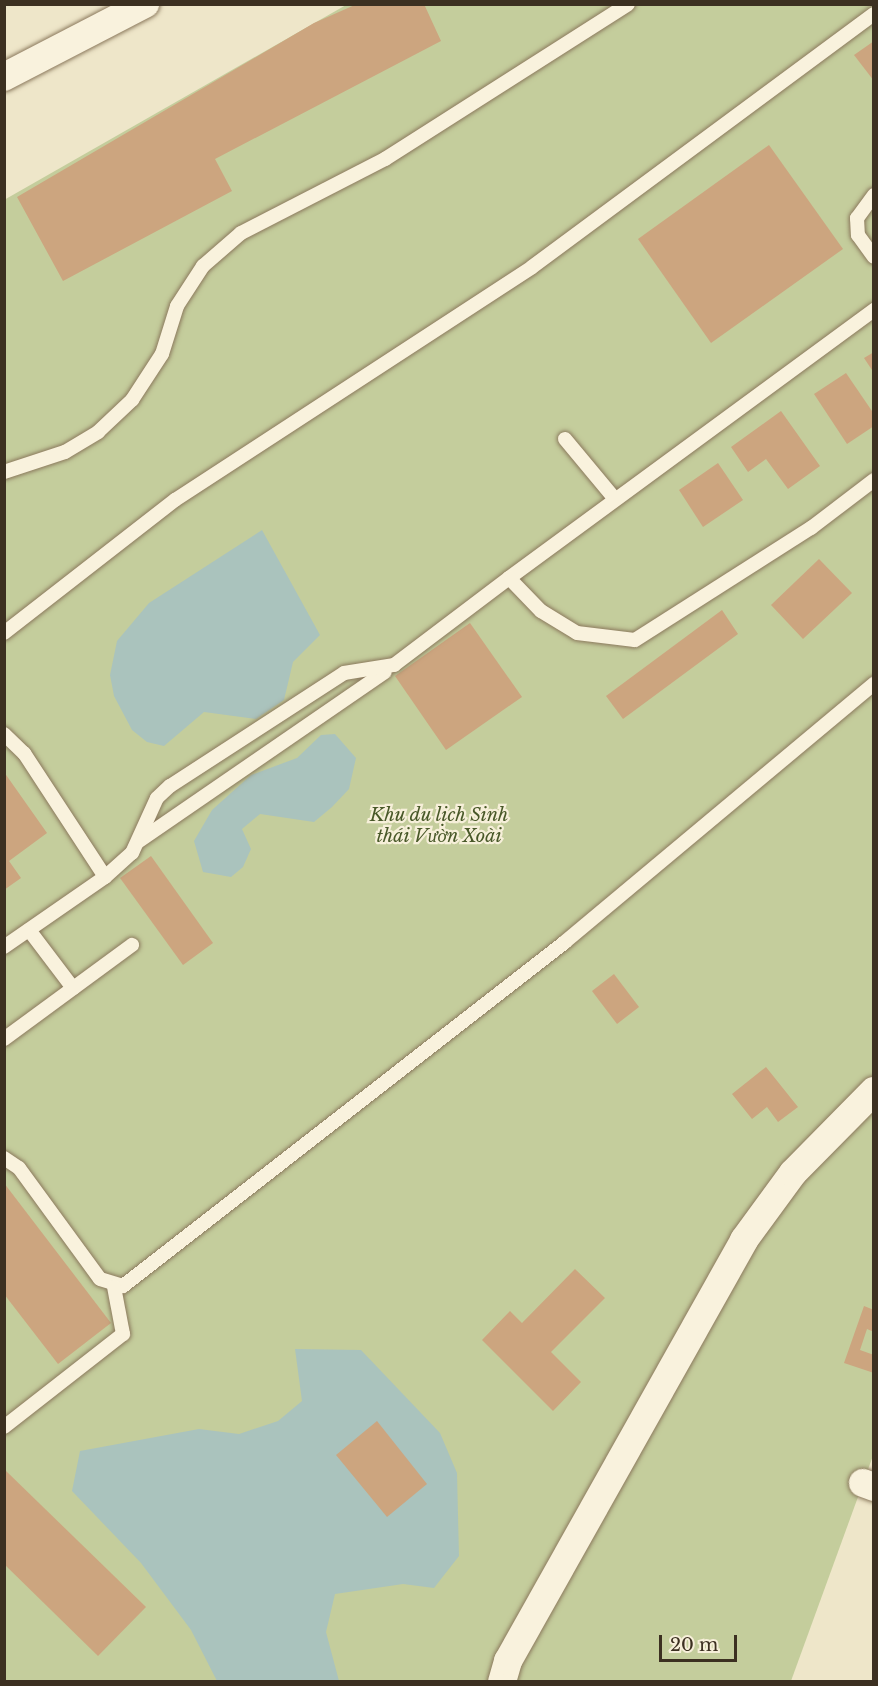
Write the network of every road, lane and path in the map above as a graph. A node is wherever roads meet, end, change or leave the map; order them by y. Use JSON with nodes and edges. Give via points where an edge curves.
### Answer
{"nodes":[{"id":1,"x":145,"y":4,"type":"edge"},
{"id":2,"x":628,"y":4,"type":"edge"},
{"id":3,"x":873,"y":14,"type":"edge"},
{"id":4,"x":4,"y":77,"type":"edge"},
{"id":5,"x":873,"y":195,"type":"edge"},
{"id":6,"x":873,"y":257,"type":"edge"},
{"id":7,"x":873,"y":310,"type":"edge"},
{"id":8,"x":565,"y":439,"type":"dead end"},
{"id":9,"x":4,"y":472,"type":"edge"},
{"id":10,"x":873,"y":480,"type":"edge"},
{"id":11,"x":615,"y":499,"type":"junction"},
{"id":12,"x":509,"y":578,"type":"junction"},
{"id":13,"x":4,"y":633,"type":"edge"},
{"id":14,"x":394,"y":665,"type":"junction"},
{"id":15,"x":873,"y":684,"type":"edge"},
{"id":16,"x":4,"y":735,"type":"edge"},
{"id":17,"x":137,"y":843,"type":"junction"},
{"id":18,"x":105,"y":877,"type":"junction"},
{"id":19,"x":29,"y":930,"type":"junction"},
{"id":20,"x":132,"y":945,"type":"dead end"},
{"id":21,"x":4,"y":947,"type":"edge"},
{"id":22,"x":73,"y":988,"type":"junction"},
{"id":23,"x":4,"y":1039,"type":"edge"},
{"id":24,"x":873,"y":1091,"type":"edge"},
{"id":25,"x":4,"y":1158,"type":"edge"},
{"id":26,"x":114,"y":1287,"type":"junction"},
{"id":27,"x":4,"y":1427,"type":"edge"},
{"id":28,"x":502,"y":1682,"type":"edge"}],
"edges":[{"from":1,"to":4,"type":"street"},
{"from":2,"to":9,"type":"lane","via":[[385,159],[242,233],[203,266],[177,306],[162,354],[132,400],[98,432],[65,452]]},
{"from":3,"to":13,"type":"lane","via":[[532,267],[175,500]]},
{"from":5,"to":6,"type":"lane","via":[[857,218],[858,235]]},
{"from":7,"to":11,"type":"lane"},
{"from":8,"to":11,"type":"lane"},
{"from":10,"to":12,"type":"lane","via":[[811,528],[635,640],[577,633],[541,611]]},
{"from":11,"to":12,"type":"lane"},
{"from":12,"to":14,"type":"lane"},
{"from":14,"to":17,"type":"lane"},
{"from":14,"to":17,"type":"lane","via":[[344,673],[170,786],[157,798]]},
{"from":15,"to":26,"type":"lane","via":[[604,910],[240,1200],[136,1279]]},
{"from":16,"to":18,"type":"lane","via":[[24,753]]},
{"from":17,"to":18,"type":"lane"},
{"from":18,"to":19,"type":"lane"},
{"from":19,"to":21,"type":"lane"},
{"from":19,"to":22,"type":"lane"},
{"from":20,"to":22,"type":"lane"},
{"from":22,"to":23,"type":"lane"},
{"from":24,"to":28,"type":"street","via":[[793,1173],[744,1240],[508,1661]]},
{"from":25,"to":26,"type":"lane","via":[[19,1168],[100,1279]]},
{"from":26,"to":27,"type":"lane","via":[[123,1334]]}]}
